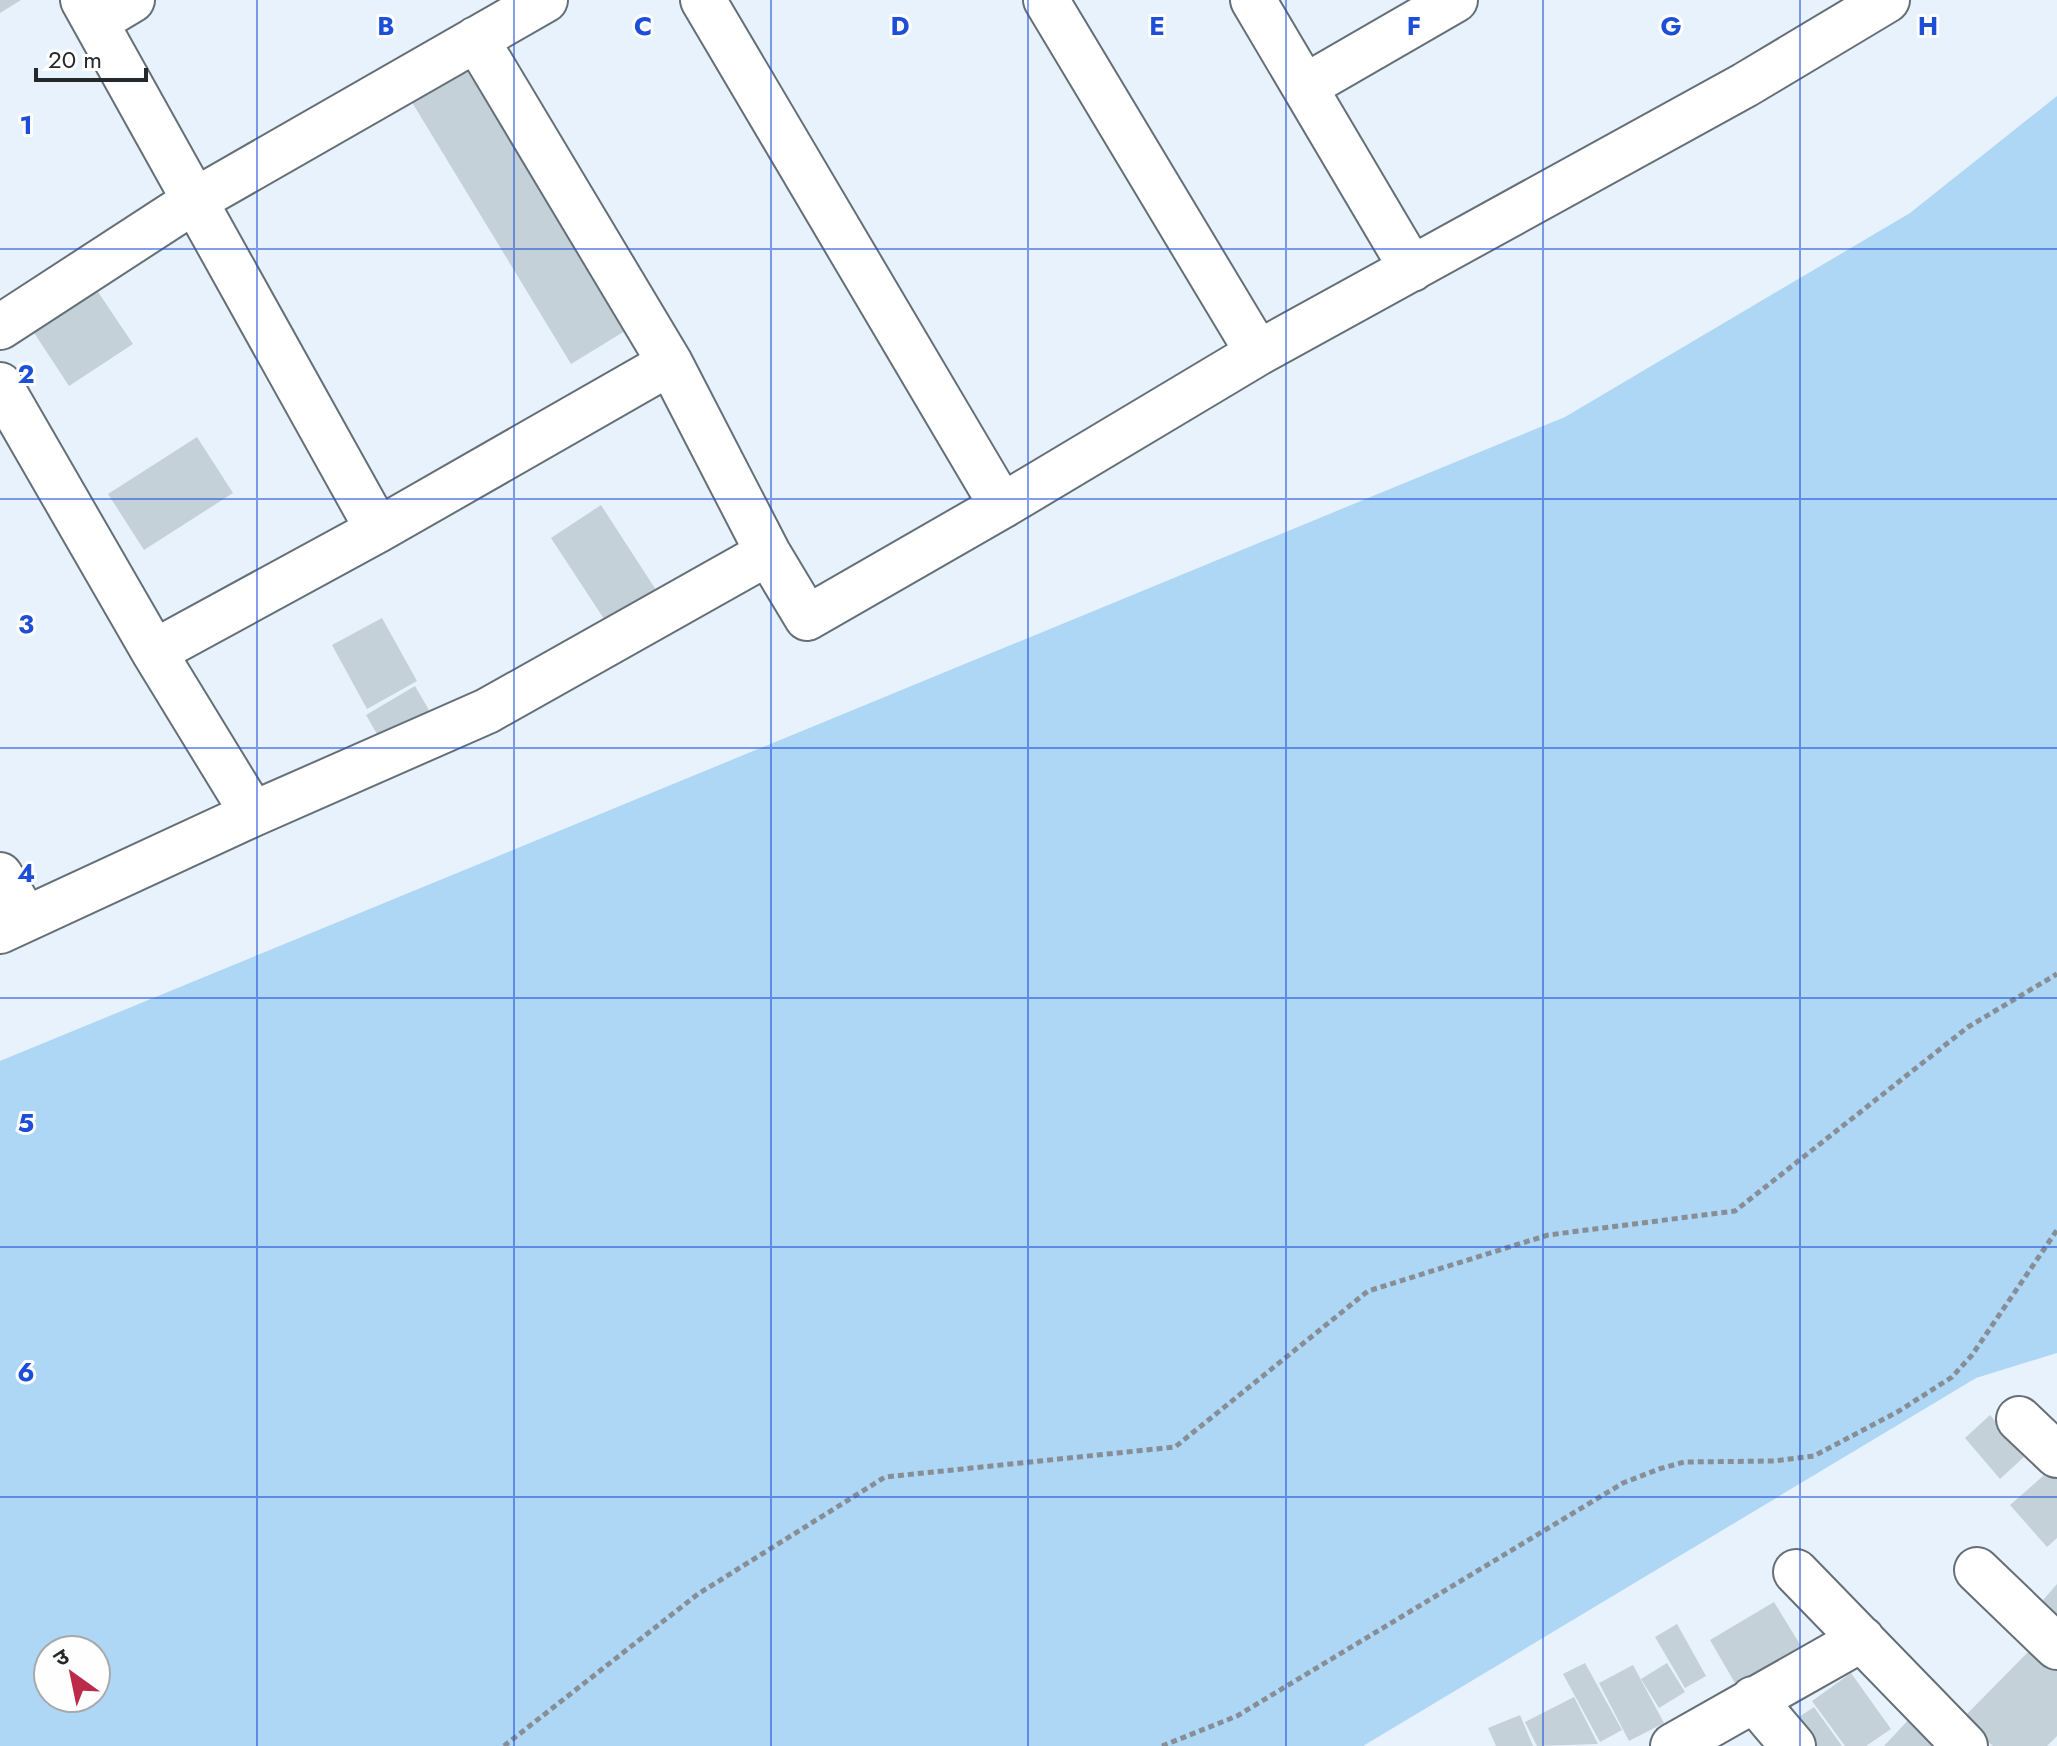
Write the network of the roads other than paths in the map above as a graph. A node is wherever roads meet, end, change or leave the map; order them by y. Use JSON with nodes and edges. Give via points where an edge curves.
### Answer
{"nodes":[{"id":1,"x":545,"y":0,"type":"edge"},
{"id":2,"x":703,"y":0,"type":"edge"},
{"id":3,"x":1046,"y":0,"type":"edge"},
{"id":4,"x":1253,"y":0,"type":"edge"},
{"id":5,"x":1455,"y":0,"type":"edge"},
{"id":6,"x":1887,"y":0,"type":"edge"},
{"id":7,"x":104,"y":7,"type":"edge"},
{"id":8,"x":476,"y":39,"type":"junction"},
{"id":9,"x":1306,"y":86,"type":"junction"},
{"id":10,"x":194,"y":201,"type":"junction"},
{"id":11,"x":1412,"y":269,"type":"junction"},
{"id":12,"x":0,"y":327,"type":"edge"},
{"id":13,"x":1258,"y":353,"type":"junction"},
{"id":14,"x":670,"y":363,"type":"junction"},
{"id":15,"x":0,"y":385,"type":"edge"},
{"id":16,"x":1002,"y":506,"type":"junction"},
{"id":17,"x":378,"y":530,"type":"junction"},
{"id":18,"x":768,"y":553,"type":"junction"},
{"id":19,"x":154,"y":652,"type":"junction"},
{"id":20,"x":253,"y":814,"type":"junction"},
{"id":21,"x":0,"y":875,"type":"edge"},
{"id":22,"x":13,"y":925,"type":"edge"},
{"id":23,"x":2019,"y":1419,"type":"dead end"},
{"id":24,"x":2057,"y":1455,"type":"edge"},
{"id":25,"x":1977,"y":1570,"type":"dead end"},
{"id":26,"x":1796,"y":1572,"type":"dead end"},
{"id":27,"x":1862,"y":1639,"type":"junction"},
{"id":28,"x":2057,"y":1647,"type":"edge"},
{"id":29,"x":1753,"y":1699,"type":"junction"},
{"id":30,"x":1673,"y":1746,"type":"edge"},
{"id":31,"x":1793,"y":1746,"type":"edge"},
{"id":32,"x":1965,"y":1746,"type":"edge"}],
"edges":[{"from":1,"to":8,"type":"street"},
{"from":2,"to":16,"type":"street"},
{"from":3,"to":13,"type":"street"},
{"from":4,"to":9,"type":"street"},
{"from":5,"to":9,"type":"street"},
{"from":6,"to":11,"type":"street"},
{"from":7,"to":10,"type":"street"},
{"from":8,"to":10,"type":"street"},
{"from":8,"to":14,"type":"street"},
{"from":9,"to":11,"type":"street"},
{"from":10,"to":12,"type":"street"},
{"from":10,"to":17,"type":"street"},
{"from":11,"to":13,"type":"street"},
{"from":13,"to":16,"type":"street"},
{"from":14,"to":17,"type":"street"},
{"from":14,"to":18,"type":"street"},
{"from":15,"to":19,"type":"street"},
{"from":16,"to":18,"type":"street","via":[[807,618]]},
{"from":17,"to":19,"type":"street"},
{"from":18,"to":20,"type":"street","via":[[487,711]]},
{"from":19,"to":20,"type":"street"},
{"from":20,"to":22,"type":"street"},
{"from":21,"to":22,"type":"street"},
{"from":23,"to":24,"type":"street"},
{"from":25,"to":28,"type":"street"},
{"from":26,"to":27,"type":"street"},
{"from":27,"to":29,"type":"street"},
{"from":27,"to":32,"type":"street"},
{"from":29,"to":30,"type":"street"},
{"from":29,"to":31,"type":"street"}]}
